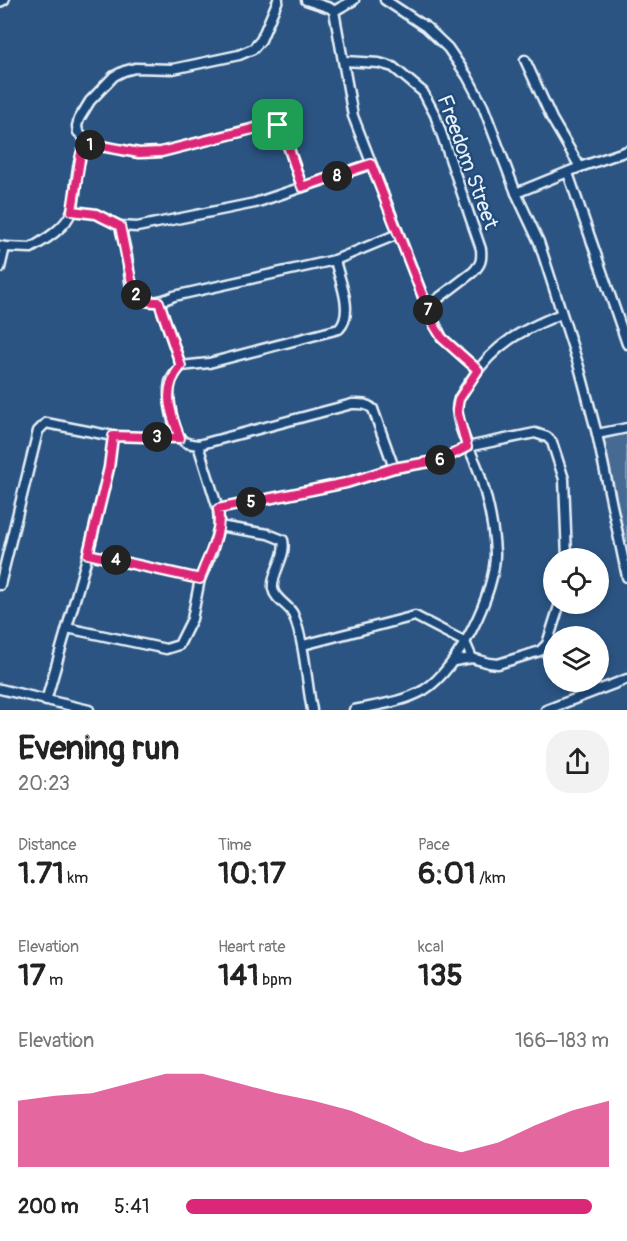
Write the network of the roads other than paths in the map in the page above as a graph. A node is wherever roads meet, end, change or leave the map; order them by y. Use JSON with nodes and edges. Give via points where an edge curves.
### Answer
{"nodes":[{"id":1,"x":278,"y":0,"type":"edge"},
{"id":2,"x":306,"y":0,"type":"edge"},
{"id":3,"x":354,"y":0,"type":"edge"},
{"id":4,"x":385,"y":0,"type":"edge"},
{"id":5,"x":334,"y":11,"type":"junction"},
{"id":6,"x":525,"y":60,"type":"dead end"},
{"id":7,"x":344,"y":61,"type":"junction"},
{"id":8,"x":90,"y":144,"type":"junction"},
{"id":9,"x":627,"y":151,"type":"edge"},
{"id":10,"x":371,"y":164,"type":"junction"},
{"id":11,"x":580,"y":167,"type":"junction"},
{"id":12,"x":568,"y":173,"type":"junction"},
{"id":13,"x":302,"y":187,"type":"junction"},
{"id":14,"x":516,"y":193,"type":"junction"},
{"id":15,"x":72,"y":211,"type":"junction"},
{"id":16,"x":120,"y":226,"type":"junction"},
{"id":17,"x":398,"y":234,"type":"junction"},
{"id":18,"x":2,"y":246,"type":"edge"},
{"id":19,"x":335,"y":260,"type":"junction"},
{"id":20,"x":0,"y":268,"type":"edge"},
{"id":21,"x":159,"y":302,"type":"junction"},
{"id":22,"x":427,"y":307,"type":"junction"},
{"id":23,"x":561,"y":314,"type":"junction"},
{"id":24,"x":627,"y":344,"type":"edge"},
{"id":25,"x":181,"y":366,"type":"junction"},
{"id":26,"x":478,"y":370,"type":"junction"},
{"id":27,"x":627,"y":428,"type":"edge"},
{"id":28,"x":597,"y":434,"type":"junction"},
{"id":29,"x":113,"y":436,"type":"junction"},
{"id":30,"x":180,"y":438,"type":"junction"},
{"id":31,"x":198,"y":446,"type":"junction"},
{"id":32,"x":467,"y":447,"type":"junction"},
{"id":33,"x":394,"y":468,"type":"junction"},
{"id":34,"x":218,"y":509,"type":"junction"},
{"id":35,"x":219,"y":526,"type":"junction"},
{"id":36,"x":567,"y":548,"type":"edge"},
{"id":37,"x":88,"y":554,"type":"junction"},
{"id":38,"x":625,"y":562,"type":"edge"},
{"id":39,"x":627,"y":577,"type":"edge"},
{"id":40,"x":200,"y":579,"type":"junction"},
{"id":41,"x":0,"y":585,"type":"edge"},
{"id":42,"x":557,"y":614,"type":"edge"},
{"id":43,"x":67,"y":627,"type":"junction"},
{"id":44,"x":465,"y":642,"type":"junction"},
{"id":45,"x":303,"y":645,"type":"junction"},
{"id":46,"x":471,"y":658,"type":"junction"},
{"id":47,"x":454,"y":662,"type":"junction"},
{"id":48,"x":627,"y":679,"type":"edge"},
{"id":49,"x":0,"y":689,"type":"edge"},
{"id":50,"x":46,"y":701,"type":"junction"},
{"id":51,"x":89,"y":710,"type":"edge"},
{"id":52,"x":312,"y":710,"type":"edge"},
{"id":53,"x":354,"y":710,"type":"edge"},
{"id":54,"x":546,"y":710,"type":"edge"}],
"edges":[{"from":1,"to":8,"type":"street","via":[[261,40],[253,49],[173,69],[135,68],[114,76],[79,119],[78,132]]},
{"from":2,"to":5,"type":"street"},
{"from":3,"to":5,"type":"street"},
{"from":4,"to":14,"type":"street","via":[[426,27],[455,57],[483,106]]},
{"from":5,"to":7,"type":"street"},
{"from":6,"to":11,"type":"street"},
{"from":7,"to":10,"type":"street","via":[[353,116]]},
{"from":7,"to":22,"type":"street","name":"Freedom Street","via":[[393,67],[423,92],[435,115],[481,249],[482,259],[473,272]]},
{"from":8,"to":13,"type":"street","via":[[139,153],[161,152],[278,125]]},
{"from":8,"to":15,"type":"street","via":[[81,153]]},
{"from":9,"to":11,"type":"street"},
{"from":10,"to":13,"type":"street"},
{"from":10,"to":17,"type":"street"},
{"from":11,"to":12,"type":"street"},
{"from":12,"to":14,"type":"street"},
{"from":12,"to":24,"type":"street"},
{"from":13,"to":16,"type":"street","via":[[223,210],[137,227]]},
{"from":14,"to":23,"type":"street","via":[[538,242]]},
{"from":15,"to":16,"type":"street","via":[[96,214]]},
{"from":15,"to":18,"type":"street","via":[[59,228],[31,248]]},
{"from":16,"to":21,"type":"street","via":[[136,295]]},
{"from":17,"to":19,"type":"street"},
{"from":17,"to":22,"type":"street"},
{"from":18,"to":20,"type":"street"},
{"from":19,"to":21,"type":"street"},
{"from":19,"to":25,"type":"street","via":[[346,308],[339,329],[209,363]]},
{"from":21,"to":25,"type":"street"},
{"from":22,"to":26,"type":"street","via":[[442,338]]},
{"from":23,"to":26,"type":"street","via":[[512,337]]},
{"from":23,"to":28,"type":"street"},
{"from":25,"to":30,"type":"street","via":[[173,376],[168,394]]},
{"from":26,"to":32,"type":"street","via":[[459,399],[457,410]]},
{"from":27,"to":28,"type":"street"},
{"from":28,"to":38,"type":"street"},
{"from":29,"to":30,"type":"street"},
{"from":29,"to":37,"type":"street"},
{"from":29,"to":41,"type":"street","via":[[46,423],[39,431]]},
{"from":30,"to":31,"type":"street"},
{"from":31,"to":33,"type":"street","via":[[361,404],[373,410]]},
{"from":31,"to":34,"type":"street"},
{"from":32,"to":33,"type":"street","via":[[441,460]]},
{"from":32,"to":36,"type":"street","via":[[535,433],[552,442],[564,479]]},
{"from":32,"to":44,"type":"street","via":[[478,471],[495,554],[486,599]]},
{"from":33,"to":34,"type":"street","via":[[346,483]]},
{"from":34,"to":35,"type":"street"},
{"from":35,"to":40,"type":"street"},
{"from":35,"to":45,"type":"street","via":[[283,540],[285,547],[273,589],[292,611]]},
{"from":37,"to":40,"type":"street"},
{"from":37,"to":43,"type":"street"},
{"from":38,"to":39,"type":"street"},
{"from":40,"to":43,"type":"street","via":[[192,619],[179,645],[166,649]]},
{"from":42,"to":46,"type":"street","via":[[547,644],[540,651],[498,664]]},
{"from":43,"to":50,"type":"street"},
{"from":44,"to":45,"type":"street","via":[[415,616]]},
{"from":44,"to":46,"type":"street"},
{"from":44,"to":47,"type":"street"},
{"from":45,"to":52,"type":"street"},
{"from":46,"to":47,"type":"street"},
{"from":47,"to":53,"type":"street","via":[[421,691],[391,703]]},
{"from":48,"to":54,"type":"street"},
{"from":49,"to":50,"type":"street"},
{"from":50,"to":51,"type":"street"}]}
